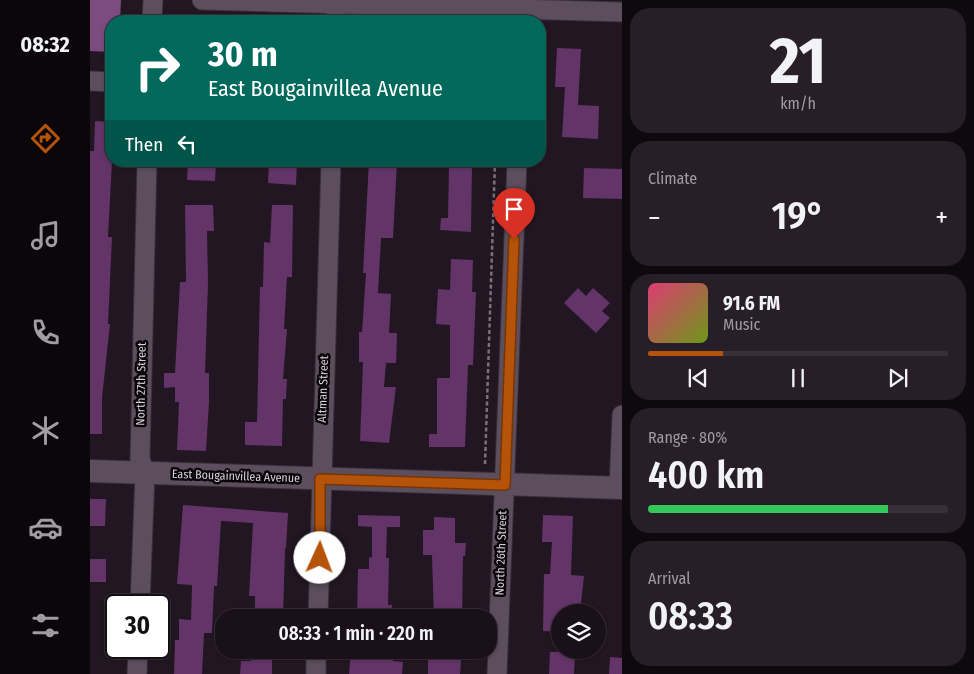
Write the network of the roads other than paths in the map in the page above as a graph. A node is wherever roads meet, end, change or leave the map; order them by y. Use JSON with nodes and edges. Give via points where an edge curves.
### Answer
{"nodes":[{"id":1,"x":153,"y":0,"type":"edge"},
{"id":2,"x":202,"y":0,"type":"edge"},
{"id":3,"x":336,"y":1,"type":"edge"},
{"id":4,"x":522,"y":10,"type":"edge"},
{"id":5,"x":622,"y":12,"type":"edge"},
{"id":6,"x":152,"y":15,"type":"edge"},
{"id":7,"x":335,"y":15,"type":"edge"},
{"id":8,"x":90,"y":81,"type":"edge"},
{"id":9,"x":105,"y":82,"type":"edge"},
{"id":10,"x":147,"y":167,"type":"edge"},
{"id":11,"x":331,"y":167,"type":"edge"},
{"id":12,"x":516,"y":167,"type":"edge"},
{"id":13,"x":622,"y":415,"type":"edge"},
{"id":14,"x":90,"y":471,"type":"edge"},
{"id":15,"x":145,"y":473,"type":"junction"},
{"id":16,"x":320,"y":479,"type":"junction"},
{"id":17,"x":505,"y":485,"type":"junction"},
{"id":18,"x":620,"y":488,"type":"edge"},
{"id":19,"x":140,"y":594,"type":"edge"},
{"id":20,"x":318,"y":609,"type":"edge"},
{"id":21,"x":138,"y":659,"type":"edge"},
{"id":22,"x":316,"y":659,"type":"edge"},
{"id":23,"x":137,"y":674,"type":"edge"},
{"id":24,"x":316,"y":674,"type":"edge"},
{"id":25,"x":497,"y":674,"type":"edge"}],
"edges":[{"from":1,"to":6,"type":"street"},
{"from":2,"to":3,"type":"street"},
{"from":3,"to":4,"type":"street"},
{"from":3,"to":7,"type":"street"},
{"from":4,"to":5,"type":"street"},
{"from":8,"to":9,"type":"street"},
{"from":10,"to":15,"type":"street","name":"North 27th Street","via":[[140,459]]},
{"from":11,"to":16,"type":"street","name":"Altman Street"},
{"from":12,"to":17,"type":"street","name":"North 26th Street"},
{"from":13,"to":18,"type":"street"},
{"from":14,"to":15,"type":"street","name":"East Bougainvillea Avenue"},
{"from":15,"to":16,"type":"street","name":"East Bougainvillea Avenue"},
{"from":15,"to":19,"type":"street","name":"North 27th Street"},
{"from":16,"to":17,"type":"street","name":"East Bougainvillea Avenue"},
{"from":16,"to":20,"type":"street","name":"Altman Street"},
{"from":17,"to":18,"type":"street","name":"East Bougainvillea Avenue"},
{"from":17,"to":25,"type":"street","name":"North 26th Street"},
{"from":21,"to":23,"type":"street"},
{"from":22,"to":24,"type":"street"}]}
